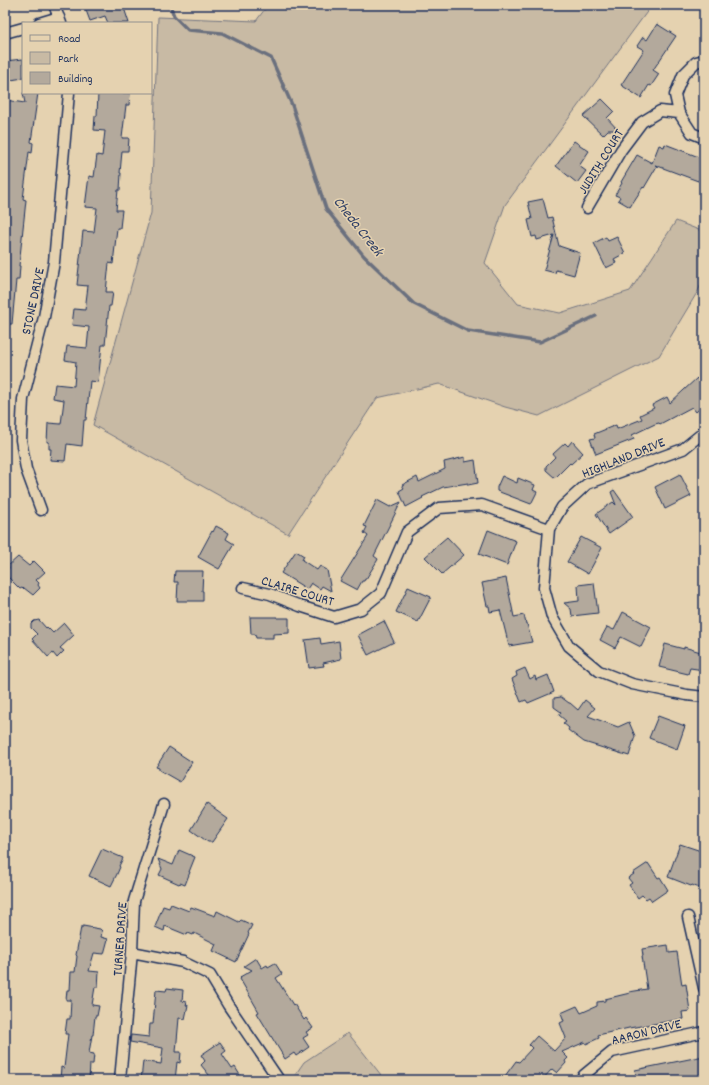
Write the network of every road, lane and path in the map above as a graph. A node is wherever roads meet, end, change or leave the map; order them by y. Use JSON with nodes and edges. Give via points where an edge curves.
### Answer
{"nodes":[{"id":1,"x":54,"y":5,"type":"edge"},
{"id":2,"x":60,"y":20,"type":"edge"},
{"id":3,"x":46,"y":22,"type":"edge"},
{"id":4,"x":22,"y":28,"type":"edge"},
{"id":5,"x":5,"y":33,"type":"edge"},
{"id":6,"x":704,"y":60,"type":"edge"},
{"id":7,"x":69,"y":94,"type":"edge"},
{"id":8,"x":679,"y":113,"type":"junction"},
{"id":9,"x":704,"y":138,"type":"edge"},
{"id":10,"x":587,"y":208,"type":"dead end"},
{"id":11,"x":704,"y":432,"type":"edge"},
{"id":12,"x":41,"y":510,"type":"dead end"},
{"id":13,"x":549,"y":530,"type":"junction"},
{"id":14,"x":243,"y":588,"type":"dead end"},
{"id":15,"x":704,"y":697,"type":"edge"},
{"id":16,"x":164,"y":804,"type":"dead end"},
{"id":17,"x":688,"y":917,"type":"dead end"},
{"id":18,"x":132,"y":952,"type":"junction"},
{"id":19,"x":704,"y":988,"type":"edge"},
{"id":20,"x":704,"y":1032,"type":"edge"},
{"id":21,"x":120,"y":1080,"type":"edge"},
{"id":22,"x":279,"y":1080,"type":"edge"},
{"id":23,"x":580,"y":1080,"type":"edge"}],
"edges":[{"from":1,"to":2,"type":"street"},
{"from":2,"to":3,"type":"street"},
{"from":4,"to":5,"type":"street"},
{"from":6,"to":8,"type":"street","via":[[696,62],[683,75],[674,95]]},
{"from":7,"to":12,"type":"street","name":"STONE DRIVE","via":[[54,262],[44,317],[23,399],[20,440],[26,469]]},
{"from":8,"to":9,"type":"street","via":[[692,133]]},
{"from":8,"to":10,"type":"street","name":"JUDITH COURT","via":[[660,111],[642,122],[620,150]]},
{"from":11,"to":13,"type":"street","name":"HIGHLAND DRIVE","via":[[683,449],[587,484],[562,506]]},
{"from":13,"to":14,"type":"street","name":"CLAIRE COURT","via":[[482,505],[439,508],[407,532],[381,593],[361,609],[334,617],[270,594]]},
{"from":13,"to":15,"type":"street","name":"HIGHLAND DRIVE","via":[[544,588],[552,617],[569,646],[599,671],[632,684]]},
{"from":16,"to":18,"type":"street","name":"TURNER DRIVE","via":[[134,901]]},
{"from":17,"to":19,"type":"street"},
{"from":18,"to":21,"type":"street","name":"TURNER DRIVE"},
{"from":18,"to":22,"type":"street","via":[[183,962],[210,975]]},
{"from":20,"to":23,"type":"street","name":"AARON DRIVE","via":[[612,1052]]}]}
